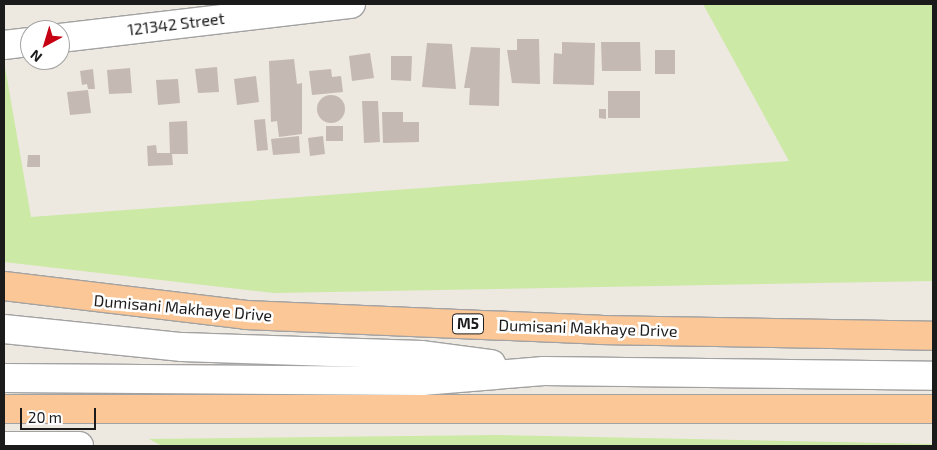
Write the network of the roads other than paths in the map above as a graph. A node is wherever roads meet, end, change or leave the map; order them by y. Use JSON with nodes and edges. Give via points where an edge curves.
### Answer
{"nodes":[{"id":1,"x":351,"y":4,"type":"edge"},
{"id":2,"x":70,"y":37,"type":"edge"},
{"id":3,"x":20,"y":43,"type":"edge"},
{"id":4,"x":4,"y":45,"type":"edge"},
{"id":5,"x":4,"y":286,"type":"edge"},
{"id":6,"x":4,"y":329,"type":"edge"},
{"id":7,"x":933,"y":336,"type":"edge"},
{"id":8,"x":544,"y":370,"type":"junction"},
{"id":9,"x":933,"y":376,"type":"edge"},
{"id":10,"x":4,"y":378,"type":"edge"},
{"id":11,"x":4,"y":409,"type":"edge"},
{"id":12,"x":933,"y":409,"type":"edge"},
{"id":13,"x":4,"y":446,"type":"edge"},
{"id":14,"x":79,"y":446,"type":"edge"}],
"edges":[{"from":1,"to":2,"type":"street","name":"121342 Street"},
{"from":3,"to":4,"type":"street"},
{"from":5,"to":7,"type":"main road","name":"Dumisani Makhaye Drive","number":"M5","via":[[246,315],[600,330]]},
{"from":6,"to":8,"type":"street","via":[[182,347],[421,355]]},
{"from":8,"to":9,"type":"street"},
{"from":8,"to":10,"type":"street","via":[[422,381]]},
{"from":11,"to":12,"type":"main road"},
{"from":13,"to":14,"type":"street"}]}
